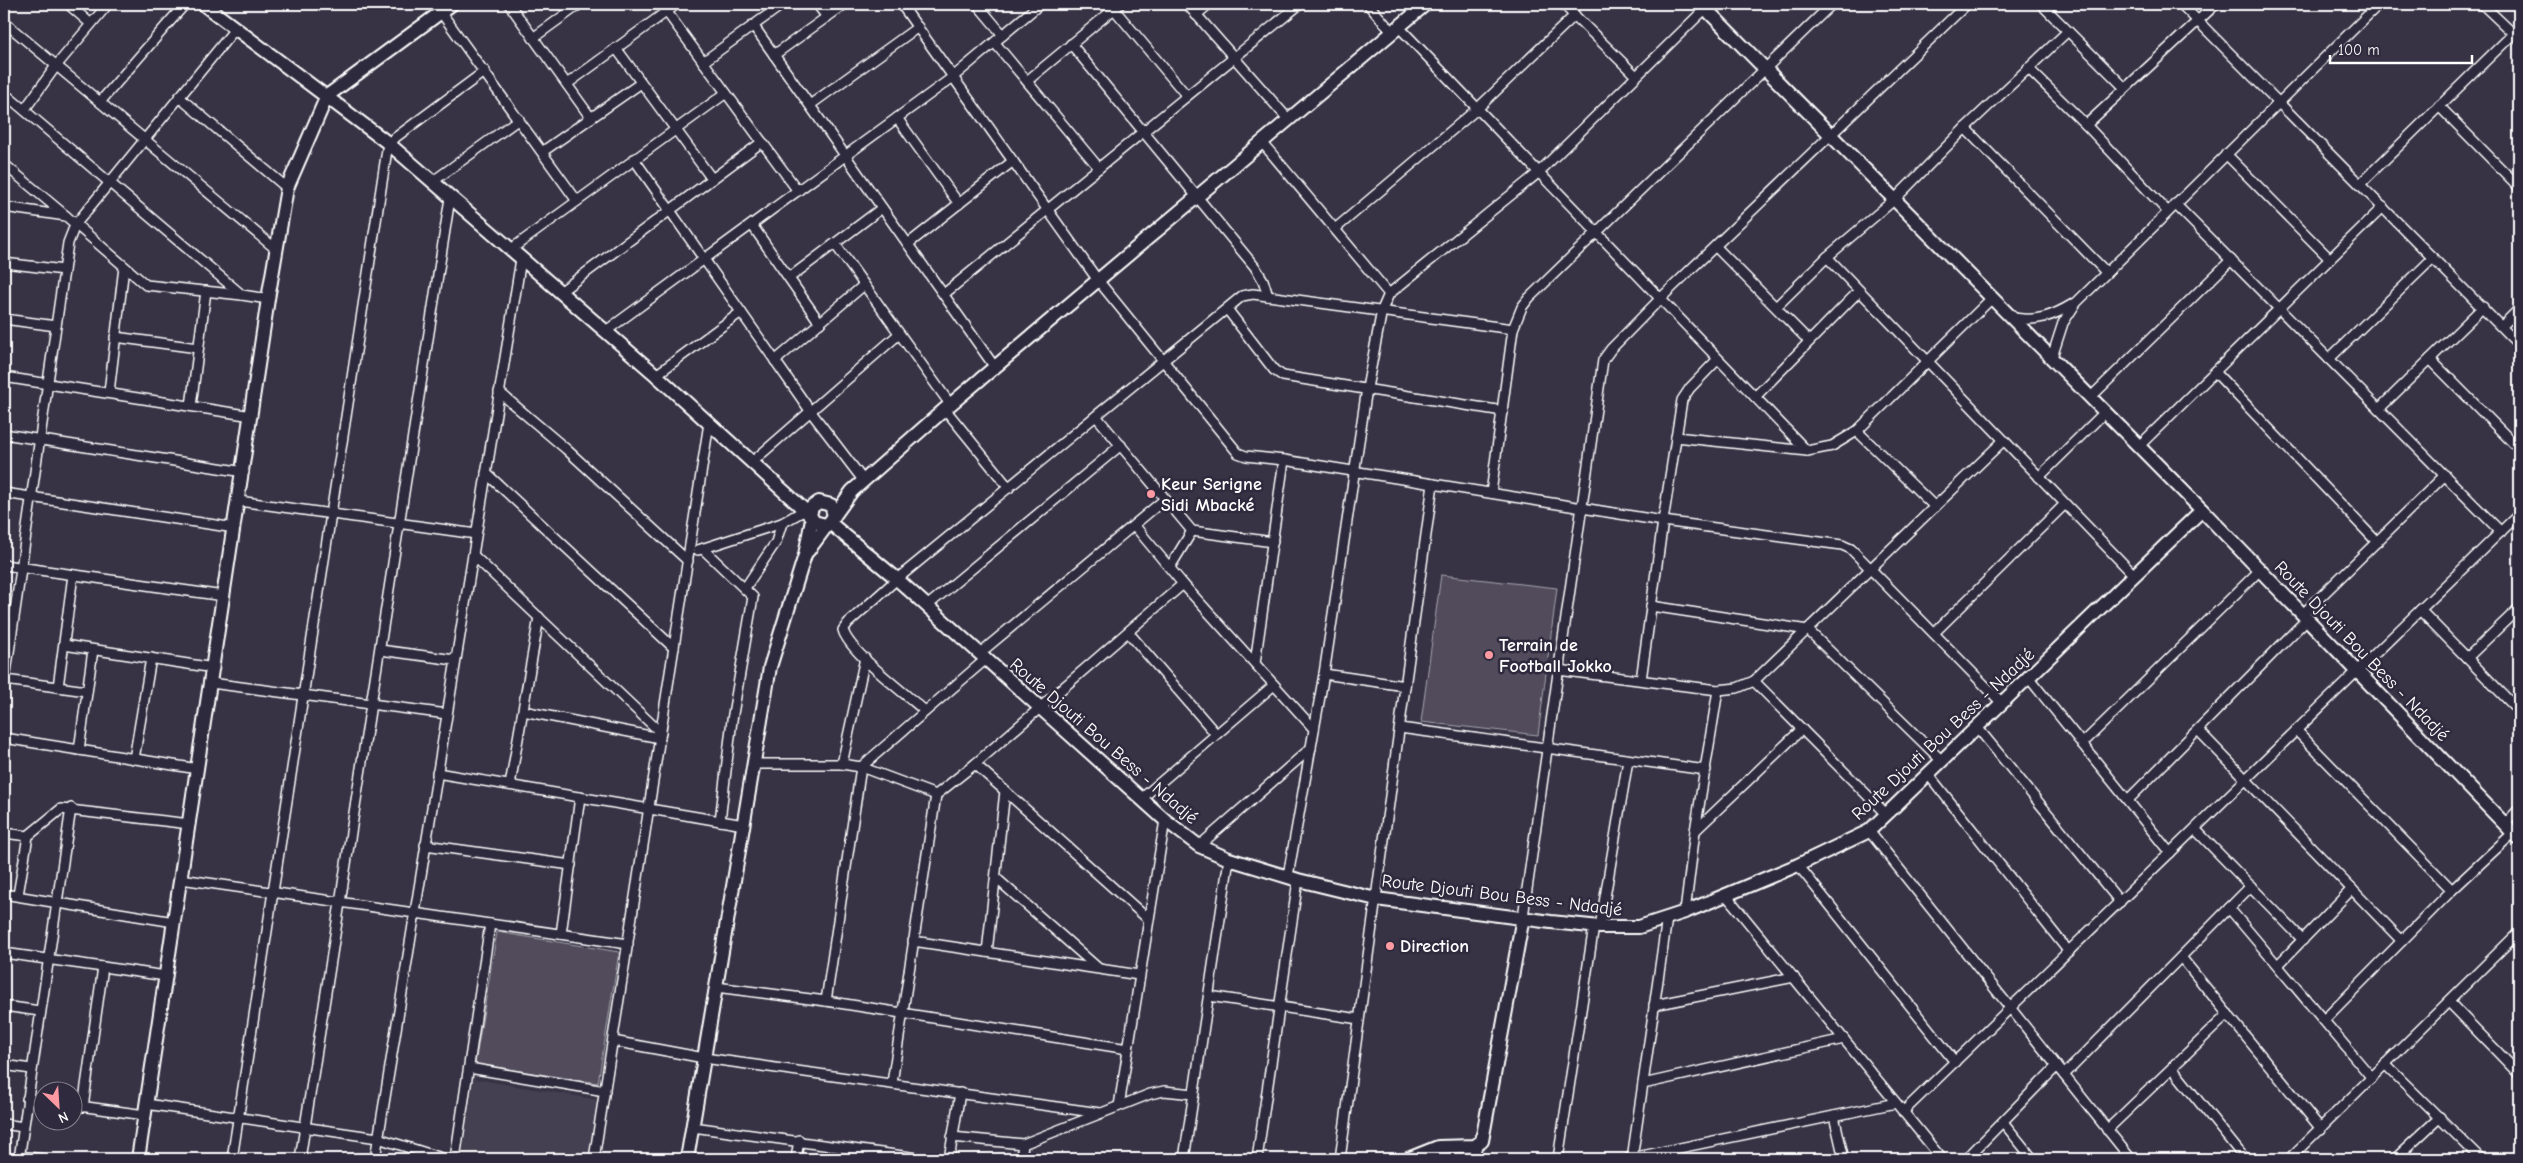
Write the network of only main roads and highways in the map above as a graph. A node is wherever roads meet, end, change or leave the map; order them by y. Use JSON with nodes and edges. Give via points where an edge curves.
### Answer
{"nodes":[{"id":1,"x":203,"y":4,"type":"edge"},
{"id":2,"x":452,"y":4,"type":"edge"},
{"id":3,"x":1426,"y":4,"type":"edge"},
{"id":4,"x":1705,"y":5,"type":"edge"},
{"id":5,"x":438,"y":8,"type":"edge"},
{"id":6,"x":327,"y":96,"type":"junction"},
{"id":7,"x":852,"y":491,"type":"junction"},
{"id":8,"x":814,"y":510,"type":"junction"},
{"id":9,"x":2202,"y":510,"type":"junction"},
{"id":10,"x":830,"y":521,"type":"junction"},
{"id":11,"x":805,"y":555,"type":"junction"},
{"id":12,"x":2512,"y":832,"type":"edge"},
{"id":13,"x":1523,"y":917,"type":"junction"},
{"id":14,"x":1476,"y":1153,"type":"edge"},
{"id":15,"x":138,"y":1159,"type":"edge"},
{"id":16,"x":687,"y":1159,"type":"edge"},
{"id":17,"x":1408,"y":1159,"type":"edge"}],
"edges":[{"from":1,"to":6,"type":"main road"},
{"from":2,"to":5,"type":"main road"},
{"from":3,"to":7,"type":"main road","via":[[994,366]]},
{"from":4,"to":9,"type":"main road"},
{"from":5,"to":6,"type":"main road"},
{"from":6,"to":8,"type":"main road","via":[[388,143],[606,331],[751,463],[783,490]]},
{"from":6,"to":15,"type":"main road","via":[[287,188]]},
{"from":7,"to":8,"type":"main road"},
{"from":7,"to":10,"type":"main road"},
{"from":8,"to":10,"type":"main road","via":[[818,525]]},
{"from":8,"to":10,"type":"main road","via":[[833,508]]},
{"from":8,"to":11,"type":"main road"},
{"from":9,"to":12,"type":"main road","name":"Route Djouti Bou Bess - Ndadjé"},
{"from":9,"to":13,"type":"main road","name":"Route Djouti Bou Bess - Ndadjé","via":[[1869,831],[1726,895],[1639,927],[1597,926]]},
{"from":10,"to":11,"type":"main road"},
{"from":10,"to":13,"type":"main road","name":"Route Djouti Bou Bess - Ndadjé","via":[[1141,799],[1199,846],[1229,859],[1293,878],[1376,898]]},
{"from":11,"to":16,"type":"main road","via":[[770,667]]},
{"from":13,"to":14,"type":"main road","via":[[1482,1142]]},
{"from":14,"to":17,"type":"main road","via":[[1438,1147]]}]}
